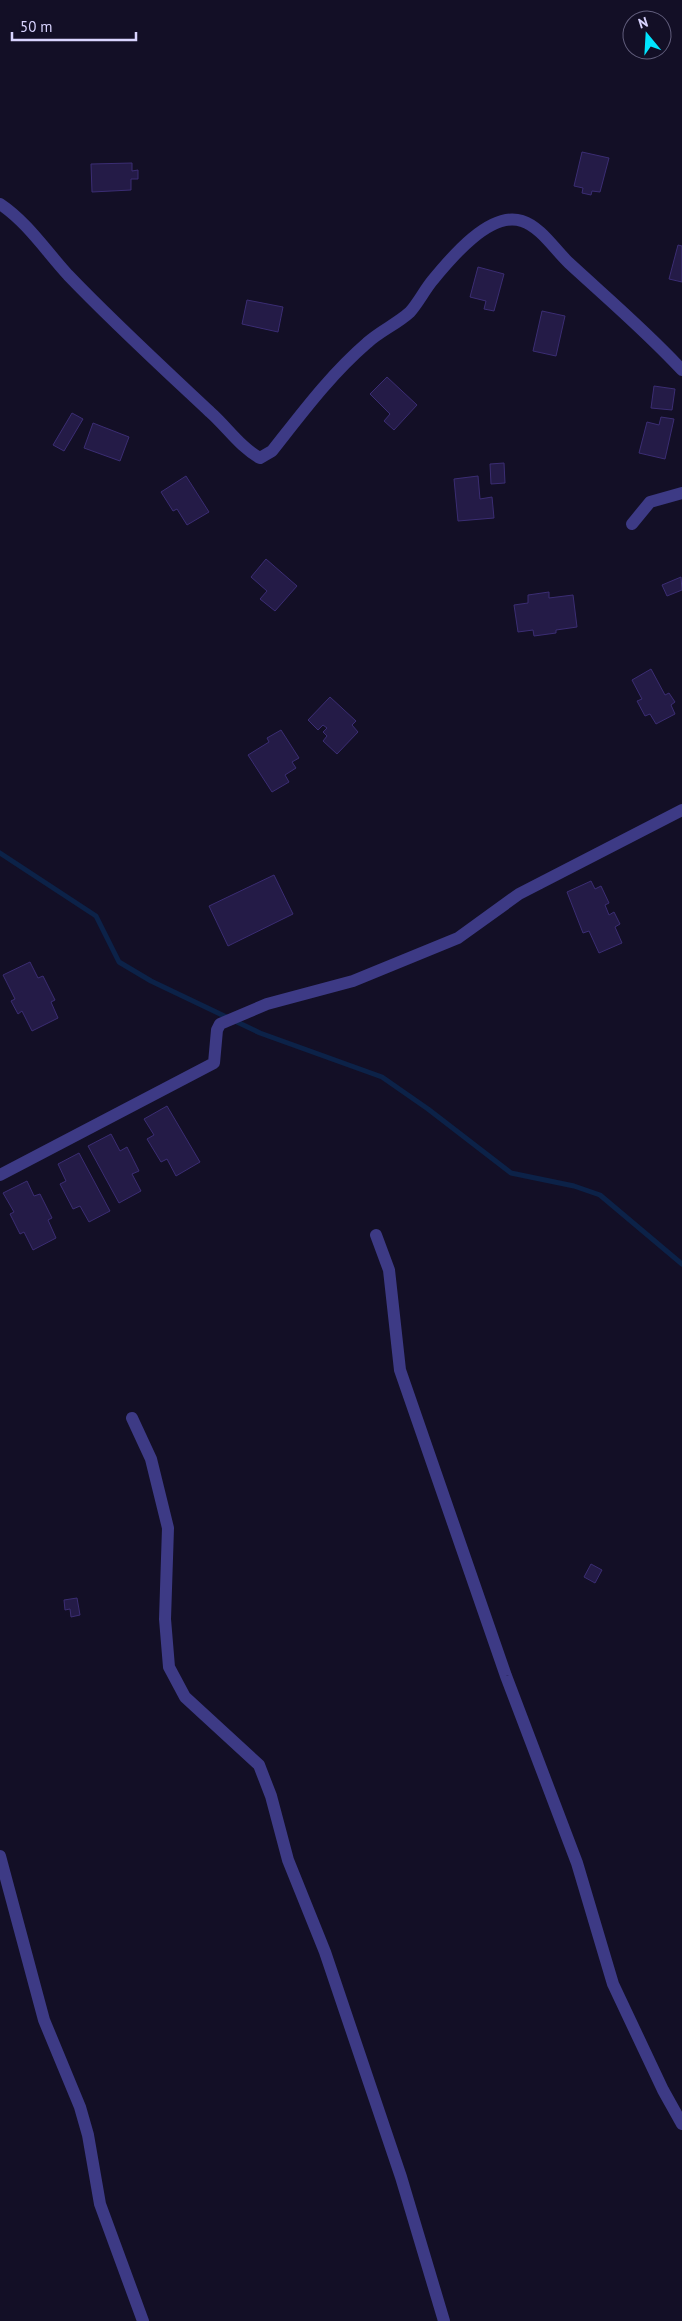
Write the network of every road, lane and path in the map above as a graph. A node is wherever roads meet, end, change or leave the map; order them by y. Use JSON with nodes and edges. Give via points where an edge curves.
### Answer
{"nodes":[{"id":1,"x":0,"y":204,"type":"edge"},
{"id":2,"x":682,"y":370,"type":"edge"},
{"id":3,"x":682,"y":493,"type":"edge"},
{"id":4,"x":632,"y":524,"type":"dead end"},
{"id":5,"x":682,"y":810,"type":"edge"},
{"id":6,"x":0,"y":1175,"type":"edge"},
{"id":7,"x":376,"y":1235,"type":"dead end"},
{"id":8,"x":132,"y":1418,"type":"dead end"},
{"id":9,"x":0,"y":1856,"type":"edge"},
{"id":10,"x":682,"y":2124,"type":"edge"},
{"id":11,"x":143,"y":2321,"type":"edge"},
{"id":12,"x":444,"y":2321,"type":"edge"}],
"edges":[{"from":1,"to":2,"type":"street","via":[[13,213],[68,275],[137,343],[220,420],[247,450],[260,458],[272,451],[329,379],[368,342],[410,312],[458,253],[484,229],[508,219],[522,221],[546,238],[568,262],[648,333]]},
{"from":3,"to":4,"type":"street","via":[[650,502]]},
{"from":5,"to":6,"type":"street","via":[[519,894],[458,938],[353,981],[267,1004],[220,1024],[214,1063]]},
{"from":7,"to":10,"type":"street","via":[[389,1270],[400,1370],[499,1658],[576,1863],[613,1984]]},
{"from":8,"to":12,"type":"street","via":[[151,1459],[168,1528],[165,1619],[169,1667],[185,1697],[259,1765],[288,1860],[325,1952],[401,2177]]},
{"from":9,"to":11,"type":"street","via":[[44,2020],[80,2107],[100,2204]]}]}
